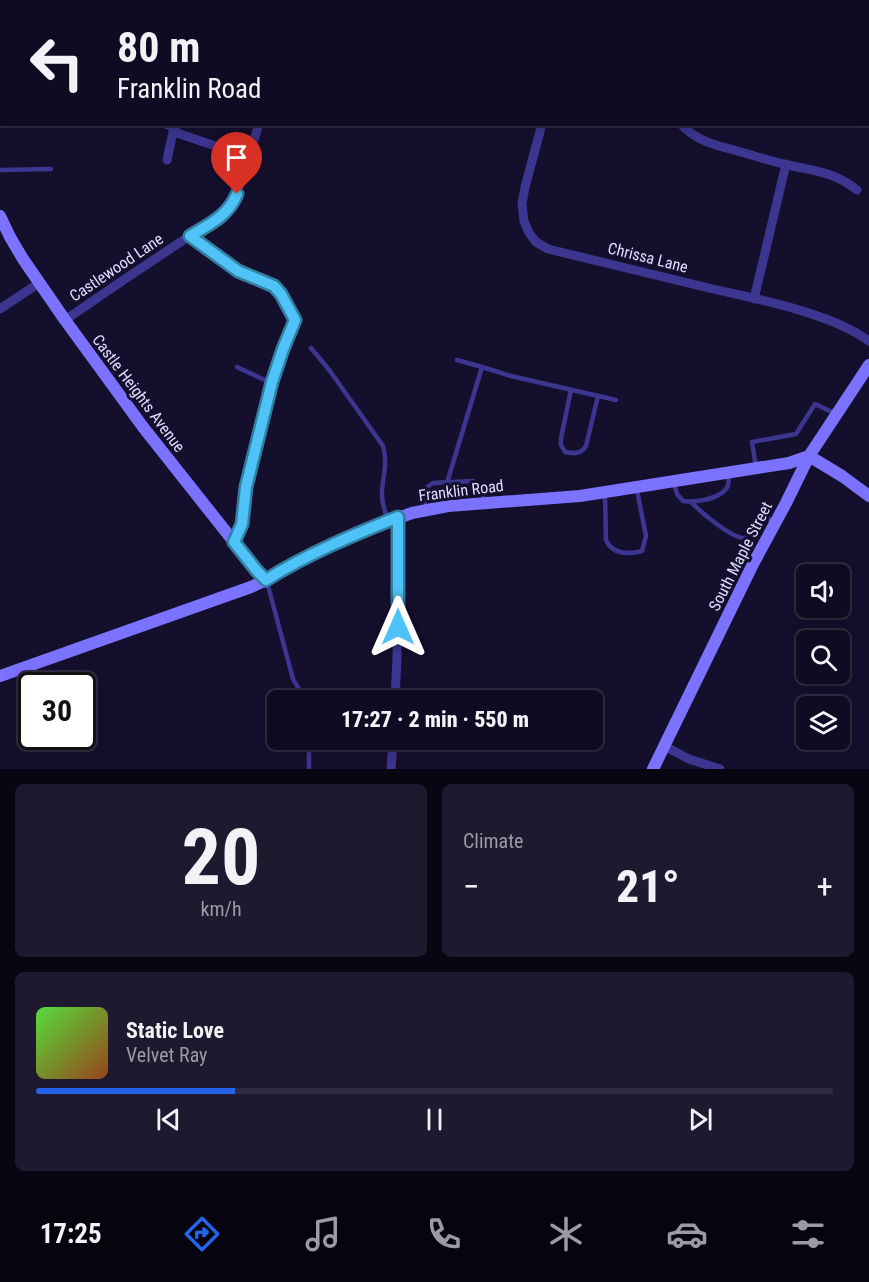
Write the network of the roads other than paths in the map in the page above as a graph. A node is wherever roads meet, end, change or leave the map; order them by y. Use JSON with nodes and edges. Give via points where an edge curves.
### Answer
{"nodes":[{"id":1,"x":171,"y":126,"type":"edge"},
{"id":2,"x":172,"y":126,"type":"edge"},
{"id":3,"x":258,"y":126,"type":"edge"},
{"id":4,"x":541,"y":126,"type":"edge"},
{"id":5,"x":683,"y":126,"type":"edge"},
{"id":6,"x":248,"y":157,"type":"junction"},
{"id":7,"x":167,"y":160,"type":"dead end"},
{"id":8,"x":786,"y":164,"type":"junction"},
{"id":9,"x":51,"y":169,"type":"dead end"},
{"id":10,"x":0,"y":170,"type":"edge"},
{"id":11,"x":857,"y":190,"type":"dead end"},
{"id":12,"x":0,"y":216,"type":"edge"},
{"id":13,"x":190,"y":236,"type":"junction"},
{"id":14,"x":39,"y":283,"type":"junction"},
{"id":15,"x":754,"y":299,"type":"junction"},
{"id":16,"x":0,"y":309,"type":"edge"},
{"id":17,"x":65,"y":320,"type":"junction"},
{"id":18,"x":869,"y":341,"type":"edge"},
{"id":19,"x":311,"y":348,"type":"dead end"},
{"id":20,"x":457,"y":360,"type":"dead end"},
{"id":21,"x":869,"y":365,"type":"edge"},
{"id":22,"x":237,"y":367,"type":"dead end"},
{"id":23,"x":482,"y":367,"type":"junction"},
{"id":24,"x":272,"y":382,"type":"junction"},
{"id":25,"x":571,"y":390,"type":"junction"},
{"id":26,"x":598,"y":396,"type":"junction"},
{"id":27,"x":616,"y":400,"type":"dead end"},
{"id":28,"x":837,"y":414,"type":"junction"},
{"id":29,"x":809,"y":456,"type":"junction"},
{"id":30,"x":756,"y":468,"type":"junction"},
{"id":31,"x":728,"y":472,"type":"junction"},
{"id":32,"x":673,"y":481,"type":"junction"},
{"id":33,"x":447,"y":483,"type":"junction"},
{"id":34,"x":636,"y":487,"type":"junction"},
{"id":35,"x":605,"y":492,"type":"junction"},
{"id":36,"x":869,"y":496,"type":"edge"},
{"id":37,"x":484,"y":503,"type":"junction"},
{"id":38,"x":692,"y":503,"type":"junction"},
{"id":39,"x":426,"y":510,"type":"junction"},
{"id":40,"x":393,"y":519,"type":"junction"},
{"id":41,"x":775,"y":523,"type":"junction"},
{"id":42,"x":234,"y":542,"type":"junction"},
{"id":43,"x":266,"y":580,"type":"junction"},
{"id":44,"x":0,"y":676,"type":"edge"},
{"id":45,"x":299,"y":690,"type":"edge"},
{"id":46,"x":395,"y":690,"type":"edge"},
{"id":47,"x":664,"y":746,"type":"junction"},
{"id":48,"x":309,"y":750,"type":"edge"},
{"id":49,"x":392,"y":750,"type":"edge"},
{"id":50,"x":309,"y":769,"type":"edge"},
{"id":51,"x":391,"y":769,"type":"edge"},
{"id":52,"x":653,"y":769,"type":"edge"},
{"id":53,"x":720,"y":769,"type":"edge"}],
"edges":[{"from":1,"to":7,"type":"street"},
{"from":2,"to":6,"type":"street","via":[[177,134]]},
{"from":3,"to":6,"type":"street","name":"Castlewood Lane"},
{"from":4,"to":15,"type":"street","name":"Chrissa Lane","via":[[522,204],[528,233],[536,242],[548,249]]},
{"from":5,"to":8,"type":"street","via":[[711,144]]},
{"from":6,"to":13,"type":"street","name":"Castlewood Lane","via":[[233,204]]},
{"from":8,"to":11,"type":"street","via":[[831,174]]},
{"from":8,"to":15,"type":"street"},
{"from":9,"to":10,"type":"lane"},
{"from":12,"to":14,"type":"street","name":"Castle Heights Avenue"},
{"from":13,"to":17,"type":"street","name":"Castlewood Lane"},
{"from":13,"to":24,"type":"lane","via":[[238,271],[274,286],[281,294],[295,320]]},
{"from":14,"to":16,"type":"street"},
{"from":14,"to":17,"type":"street","name":"Castle Heights Avenue"},
{"from":15,"to":18,"type":"street","name":"Chrissa Lane","via":[[843,326]]},
{"from":17,"to":42,"type":"street","name":"Castle Heights Avenue"},
{"from":19,"to":40,"type":"lane","via":[[382,446],[387,458],[381,494],[385,512]]},
{"from":20,"to":23,"type":"lane"},
{"from":21,"to":28,"type":"street","name":"South Maple Street"},
{"from":22,"to":24,"type":"lane"},
{"from":23,"to":25,"type":"lane"},
{"from":23,"to":33,"type":"lane"},
{"from":24,"to":42,"type":"lane","via":[[246,487],[242,524]]},
{"from":25,"to":26,"type":"lane"},
{"from":25,"to":26,"type":"lane","via":[[561,438],[565,452],[584,450]]},
{"from":26,"to":27,"type":"lane"},
{"from":28,"to":29,"type":"street","name":"South Maple Street"},
{"from":28,"to":30,"type":"lane","via":[[815,404],[796,434],[752,442]]},
{"from":29,"to":30,"type":"street","name":"Franklin Road"},
{"from":29,"to":36,"type":"street"},
{"from":29,"to":41,"type":"street","name":"South Maple Street"},
{"from":30,"to":31,"type":"street","name":"Franklin Road"},
{"from":31,"to":32,"type":"street","name":"Franklin Road"},
{"from":31,"to":38,"type":"lane","via":[[726,489]]},
{"from":32,"to":34,"type":"street","name":"Franklin Road"},
{"from":32,"to":38,"type":"lane","via":[[683,501]]},
{"from":33,"to":37,"type":"lane","via":[[479,484]]},
{"from":33,"to":39,"type":"lane","via":[[428,487]]},
{"from":34,"to":35,"type":"street","name":"Franklin Road"},
{"from":34,"to":35,"type":"lane","via":[[646,536],[642,551],[634,553],[609,547]]},
{"from":35,"to":37,"type":"street","name":"Franklin Road"},
{"from":37,"to":39,"type":"street","name":"Franklin Road"},
{"from":38,"to":41,"type":"lane","via":[[742,539],[747,538],[762,517]]},
{"from":39,"to":40,"type":"street","name":"Franklin Road"},
{"from":40,"to":43,"type":"street","name":"Franklin Road","via":[[356,533]]},
{"from":40,"to":46,"type":"street"},
{"from":41,"to":47,"type":"street","name":"South Maple Street"},
{"from":42,"to":43,"type":"street","name":"Castle Heights Avenue"},
{"from":43,"to":44,"type":"street","name":"Franklin Road"},
{"from":43,"to":45,"type":"lane"},
{"from":47,"to":52,"type":"street","name":"South Maple Street"},
{"from":47,"to":53,"type":"street"},
{"from":48,"to":50,"type":"lane"},
{"from":49,"to":51,"type":"street"}]}
